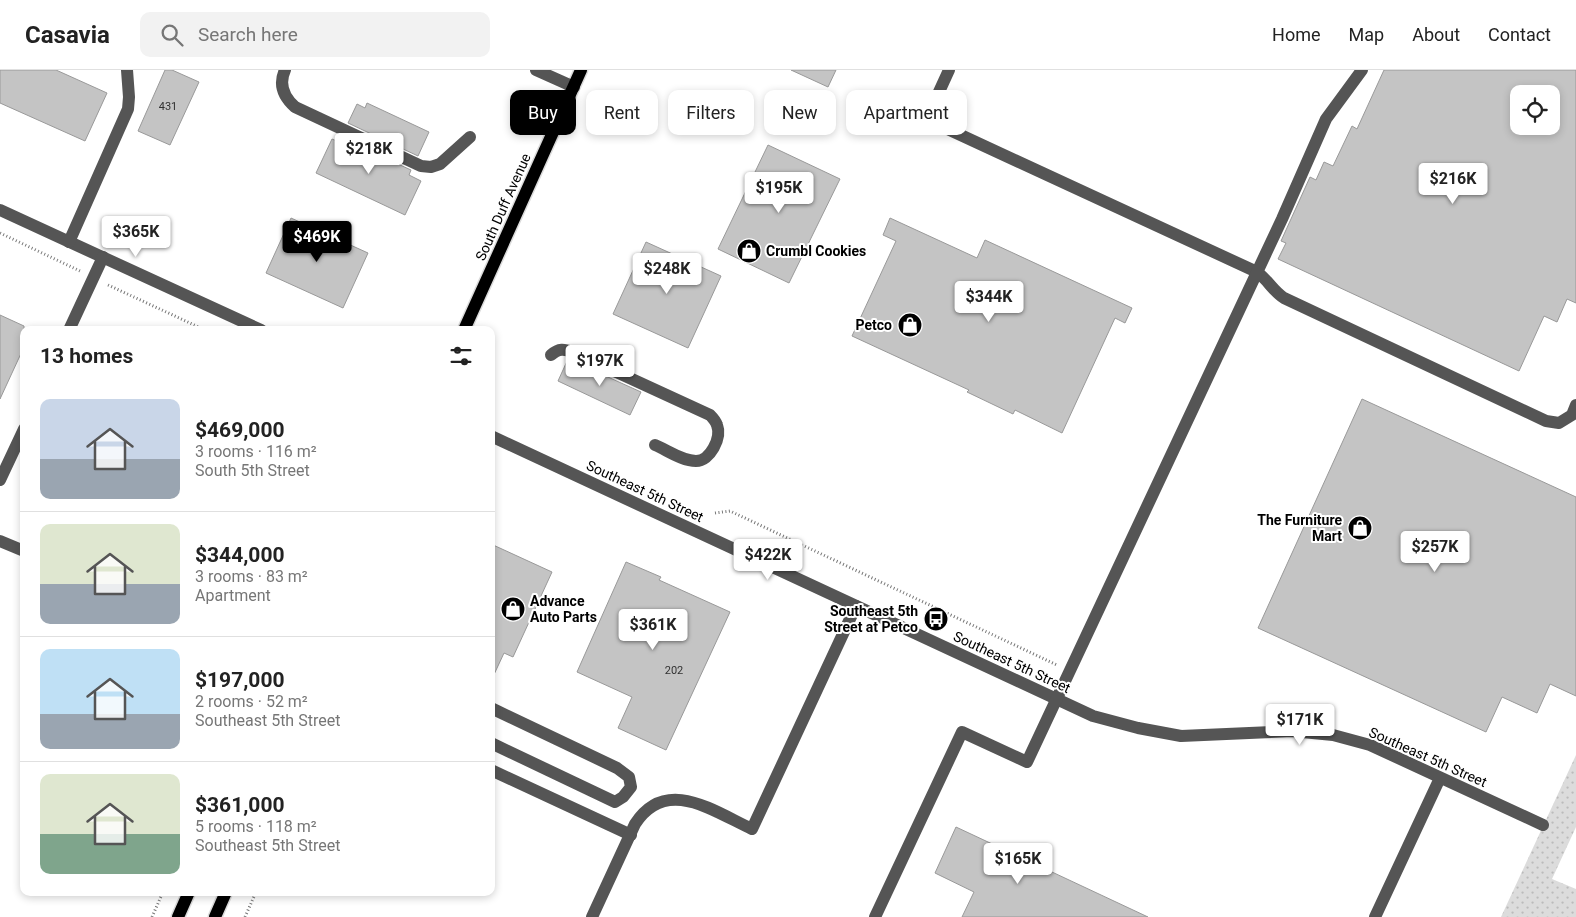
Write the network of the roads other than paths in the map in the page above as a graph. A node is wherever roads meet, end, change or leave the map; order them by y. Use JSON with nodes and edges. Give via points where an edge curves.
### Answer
{"nodes":[{"id":1,"x":127,"y":70,"type":"edge"},
{"id":2,"x":286,"y":70,"type":"edge"},
{"id":3,"x":536,"y":70,"type":"edge"},
{"id":4,"x":581,"y":70,"type":"edge"},
{"id":5,"x":949,"y":70,"type":"edge"},
{"id":6,"x":1362,"y":70,"type":"edge"},
{"id":7,"x":574,"y":87,"type":"junction"},
{"id":8,"x":470,"y":137,"type":"dead end"},
{"id":9,"x":0,"y":210,"type":"edge"},
{"id":10,"x":69,"y":242,"type":"junction"},
{"id":11,"x":103,"y":257,"type":"junction"},
{"id":12,"x":1257,"y":272,"type":"junction"},
{"id":13,"x":71,"y":326,"type":"edge"},
{"id":14,"x":252,"y":326,"type":"edge"},
{"id":15,"x":466,"y":326,"type":"edge"},
{"id":16,"x":551,"y":355,"type":"dead end"},
{"id":17,"x":1576,"y":405,"type":"edge"},
{"id":18,"x":20,"y":438,"type":"edge"},
{"id":19,"x":495,"y":438,"type":"edge"},
{"id":20,"x":655,"y":445,"type":"dead end"},
{"id":21,"x":0,"y":480,"type":"edge"},
{"id":22,"x":0,"y":541,"type":"edge"},
{"id":23,"x":20,"y":549,"type":"edge"},
{"id":24,"x":856,"y":606,"type":"junction"},
{"id":25,"x":1057,"y":700,"type":"junction"},
{"id":26,"x":495,"y":710,"type":"edge"},
{"id":27,"x":495,"y":745,"type":"edge"},
{"id":28,"x":495,"y":772,"type":"edge"},
{"id":29,"x":1440,"y":778,"type":"junction"},
{"id":30,"x":1543,"y":825,"type":"dead end"},
{"id":31,"x":631,"y":835,"type":"junction"},
{"id":32,"x":187,"y":896,"type":"edge"},
{"id":33,"x":224,"y":896,"type":"edge"},
{"id":34,"x":178,"y":917,"type":"edge"},
{"id":35,"x":215,"y":917,"type":"edge"},
{"id":36,"x":592,"y":917,"type":"edge"},
{"id":37,"x":875,"y":917,"type":"edge"},
{"id":38,"x":1375,"y":917,"type":"edge"}],
"edges":[{"from":1,"to":10,"type":"street","via":[[128,109]]},
{"from":2,"to":8,"type":"street","via":[[282,85],[286,98],[295,108],[421,166],[440,164]]},
{"from":3,"to":7,"type":"street"},
{"from":4,"to":7,"type":"main road","name":"South Duff Avenue"},
{"from":5,"to":12,"type":"street","via":[[933,106],[932,116],[939,125]]},
{"from":6,"to":12,"type":"street","via":[[1326,119]]},
{"from":7,"to":15,"type":"main road","name":"South Duff Avenue"},
{"from":9,"to":10,"type":"street"},
{"from":10,"to":11,"type":"street"},
{"from":11,"to":13,"type":"street"},
{"from":11,"to":14,"type":"street"},
{"from":12,"to":17,"type":"street","via":[[1284,298],[1546,421],[1559,423],[1572,415]]},
{"from":12,"to":25,"type":"street"},
{"from":16,"to":20,"type":"street","via":[[564,349],[573,352],[710,415],[717,424],[719,435],[712,451],[697,461]]},
{"from":18,"to":21,"type":"street"},
{"from":19,"to":24,"type":"street","name":"Southeast 5th Street"},
{"from":22,"to":23,"type":"street"},
{"from":24,"to":25,"type":"street","name":"Southeast 5th Street"},
{"from":24,"to":31,"type":"street","via":[[752,829],[695,802],[674,799],[650,806],[642,813]]},
{"from":25,"to":29,"type":"street","name":"Southeast 5th Street","via":[[1094,716],[1181,736],[1292,731],[1333,735],[1370,745]]},
{"from":25,"to":37,"type":"street","via":[[1027,762],[962,732]]},
{"from":26,"to":27,"type":"street","via":[[617,768],[630,777],[631,787],[615,802]]},
{"from":28,"to":31,"type":"street"},
{"from":29,"to":30,"type":"street","name":"Southeast 5th Street"},
{"from":29,"to":38,"type":"street"},
{"from":31,"to":36,"type":"street"},
{"from":32,"to":34,"type":"main road"},
{"from":33,"to":35,"type":"main road"}]}
